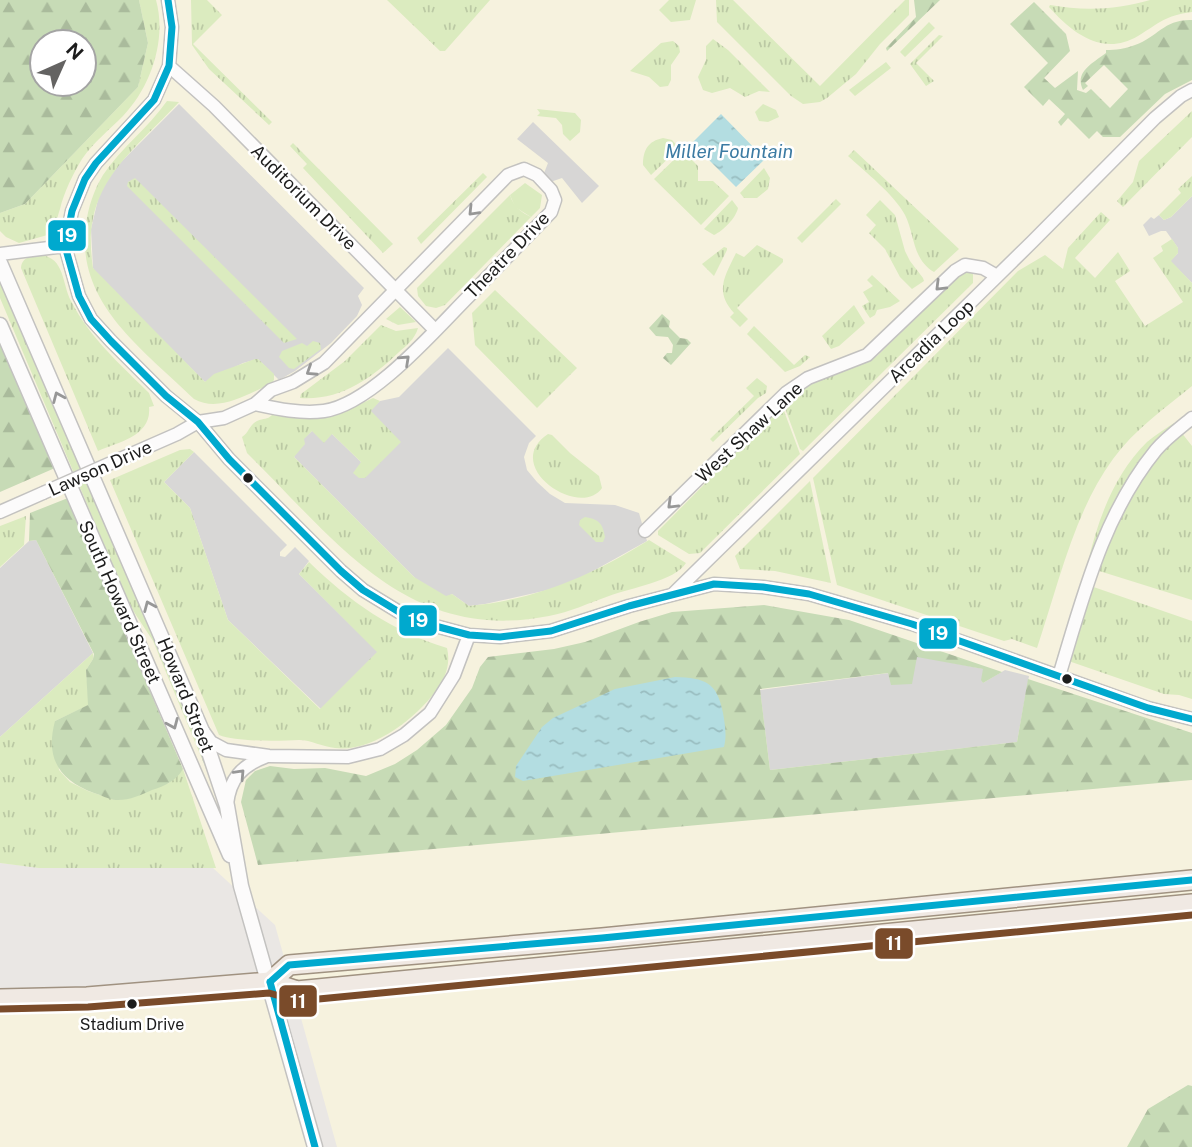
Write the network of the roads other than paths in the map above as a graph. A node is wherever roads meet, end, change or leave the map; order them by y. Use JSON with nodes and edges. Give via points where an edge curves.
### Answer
{"nodes":[{"id":1,"x":168,"y":0,"type":"edge"},
{"id":2,"x":169,"y":66,"type":"junction"},
{"id":3,"x":1192,"y":90,"type":"edge"},
{"id":4,"x":65,"y":246,"type":"junction"},
{"id":5,"x":0,"y":254,"type":"edge"},
{"id":6,"x":0,"y":263,"type":"edge"},
{"id":7,"x":998,"y":276,"type":"junction"},
{"id":8,"x":396,"y":289,"type":"junction"},
{"id":9,"x":0,"y":325,"type":"edge"},
{"id":10,"x":435,"y":330,"type":"junction"},
{"id":11,"x":255,"y":404,"type":"junction"},
{"id":12,"x":1192,"y":418,"type":"edge"},
{"id":13,"x":198,"y":422,"type":"junction"},
{"id":14,"x":0,"y":512,"type":"edge"},
{"id":15,"x":645,"y":531,"type":"dead end"},
{"id":16,"x":673,"y":595,"type":"junction"},
{"id":17,"x":469,"y":635,"type":"junction"},
{"id":18,"x":1059,"y":676,"type":"junction"},
{"id":19,"x":1192,"y":719,"type":"edge"},
{"id":20,"x":202,"y":731,"type":"junction"},
{"id":21,"x":269,"y":756,"type":"junction"},
{"id":22,"x":227,"y":806,"type":"junction"},
{"id":23,"x":240,"y":878,"type":"junction"},
{"id":24,"x":1192,"y":880,"type":"edge"},
{"id":25,"x":1192,"y":904,"type":"edge"},
{"id":26,"x":270,"y":982,"type":"junction"},
{"id":27,"x":0,"y":999,"type":"edge"},
{"id":28,"x":315,"y":1147,"type":"edge"}],
"edges":[{"from":1,"to":2,"type":"street","via":[[172,27]]},
{"from":2,"to":4,"type":"street","via":[[154,100],[85,179]]},
{"from":2,"to":8,"type":"street","name":"Auditorium Drive"},
{"from":3,"to":7,"type":"street","name":"Arcadia Loop","via":[[1155,118]]},
{"from":4,"to":5,"type":"street"},
{"from":4,"to":13,"type":"street","via":[[79,296],[91,319]]},
{"from":20,"to":6,"type":"street","name":"Howard Street","one_way":true},
{"from":7,"to":15,"type":"street","name":"West Shaw Lane","one_way":true,"via":[[965,265],[867,355],[798,384]]},
{"from":7,"to":16,"type":"street","name":"Arcadia Loop"},
{"from":8,"to":10,"type":"street","name":"Auditorium Drive"},
{"from":10,"to":8,"type":"street","name":"Theatre Drive","one_way":true,"via":[[551,212],[555,200],[551,190],[530,170],[508,175]]},
{"from":8,"to":11,"type":"street","name":"Theatre Drive","one_way":true,"via":[[324,363],[271,390]]},
{"from":9,"to":23,"type":"street","name":"South Howard Street","one_way":true},
{"from":11,"to":10,"type":"street","name":"Theatre Drive","one_way":true,"via":[[288,411],[326,411],[373,388]]},
{"from":11,"to":13,"type":"street","name":"Theatre Drive","via":[[224,418]]},
{"from":12,"to":18,"type":"street","via":[[1158,447],[1106,533]]},
{"from":13,"to":14,"type":"street","name":"Lawson Drive","bridge":true},
{"from":13,"to":17,"type":"street","via":[[229,459],[363,590],[414,618]]},
{"from":16,"to":17,"type":"street","via":[[551,631],[500,637]]},
{"from":16,"to":18,"type":"street","via":[[714,584],[809,594],[912,624]]},
{"from":17,"to":21,"type":"street","via":[[446,691],[430,713],[404,735],[380,749],[348,757]]},
{"from":18,"to":19,"type":"street"},
{"from":20,"to":21,"type":"street","via":[[226,750]]},
{"from":20,"to":22,"type":"street","name":"Howard Street"},
{"from":22,"to":21,"type":"street","one_way":true,"via":[[237,774]]},
{"from":22,"to":23,"type":"street","name":"Howard Street"},
{"from":23,"to":26,"type":"street","name":"Howard Street"},
{"from":24,"to":26,"type":"main road","via":[[289,965]]},
{"from":25,"to":26,"type":"main road","via":[[298,991]]},
{"from":26,"to":27,"type":"main road"},
{"from":26,"to":28,"type":"street","name":"Howard Street"}]}
